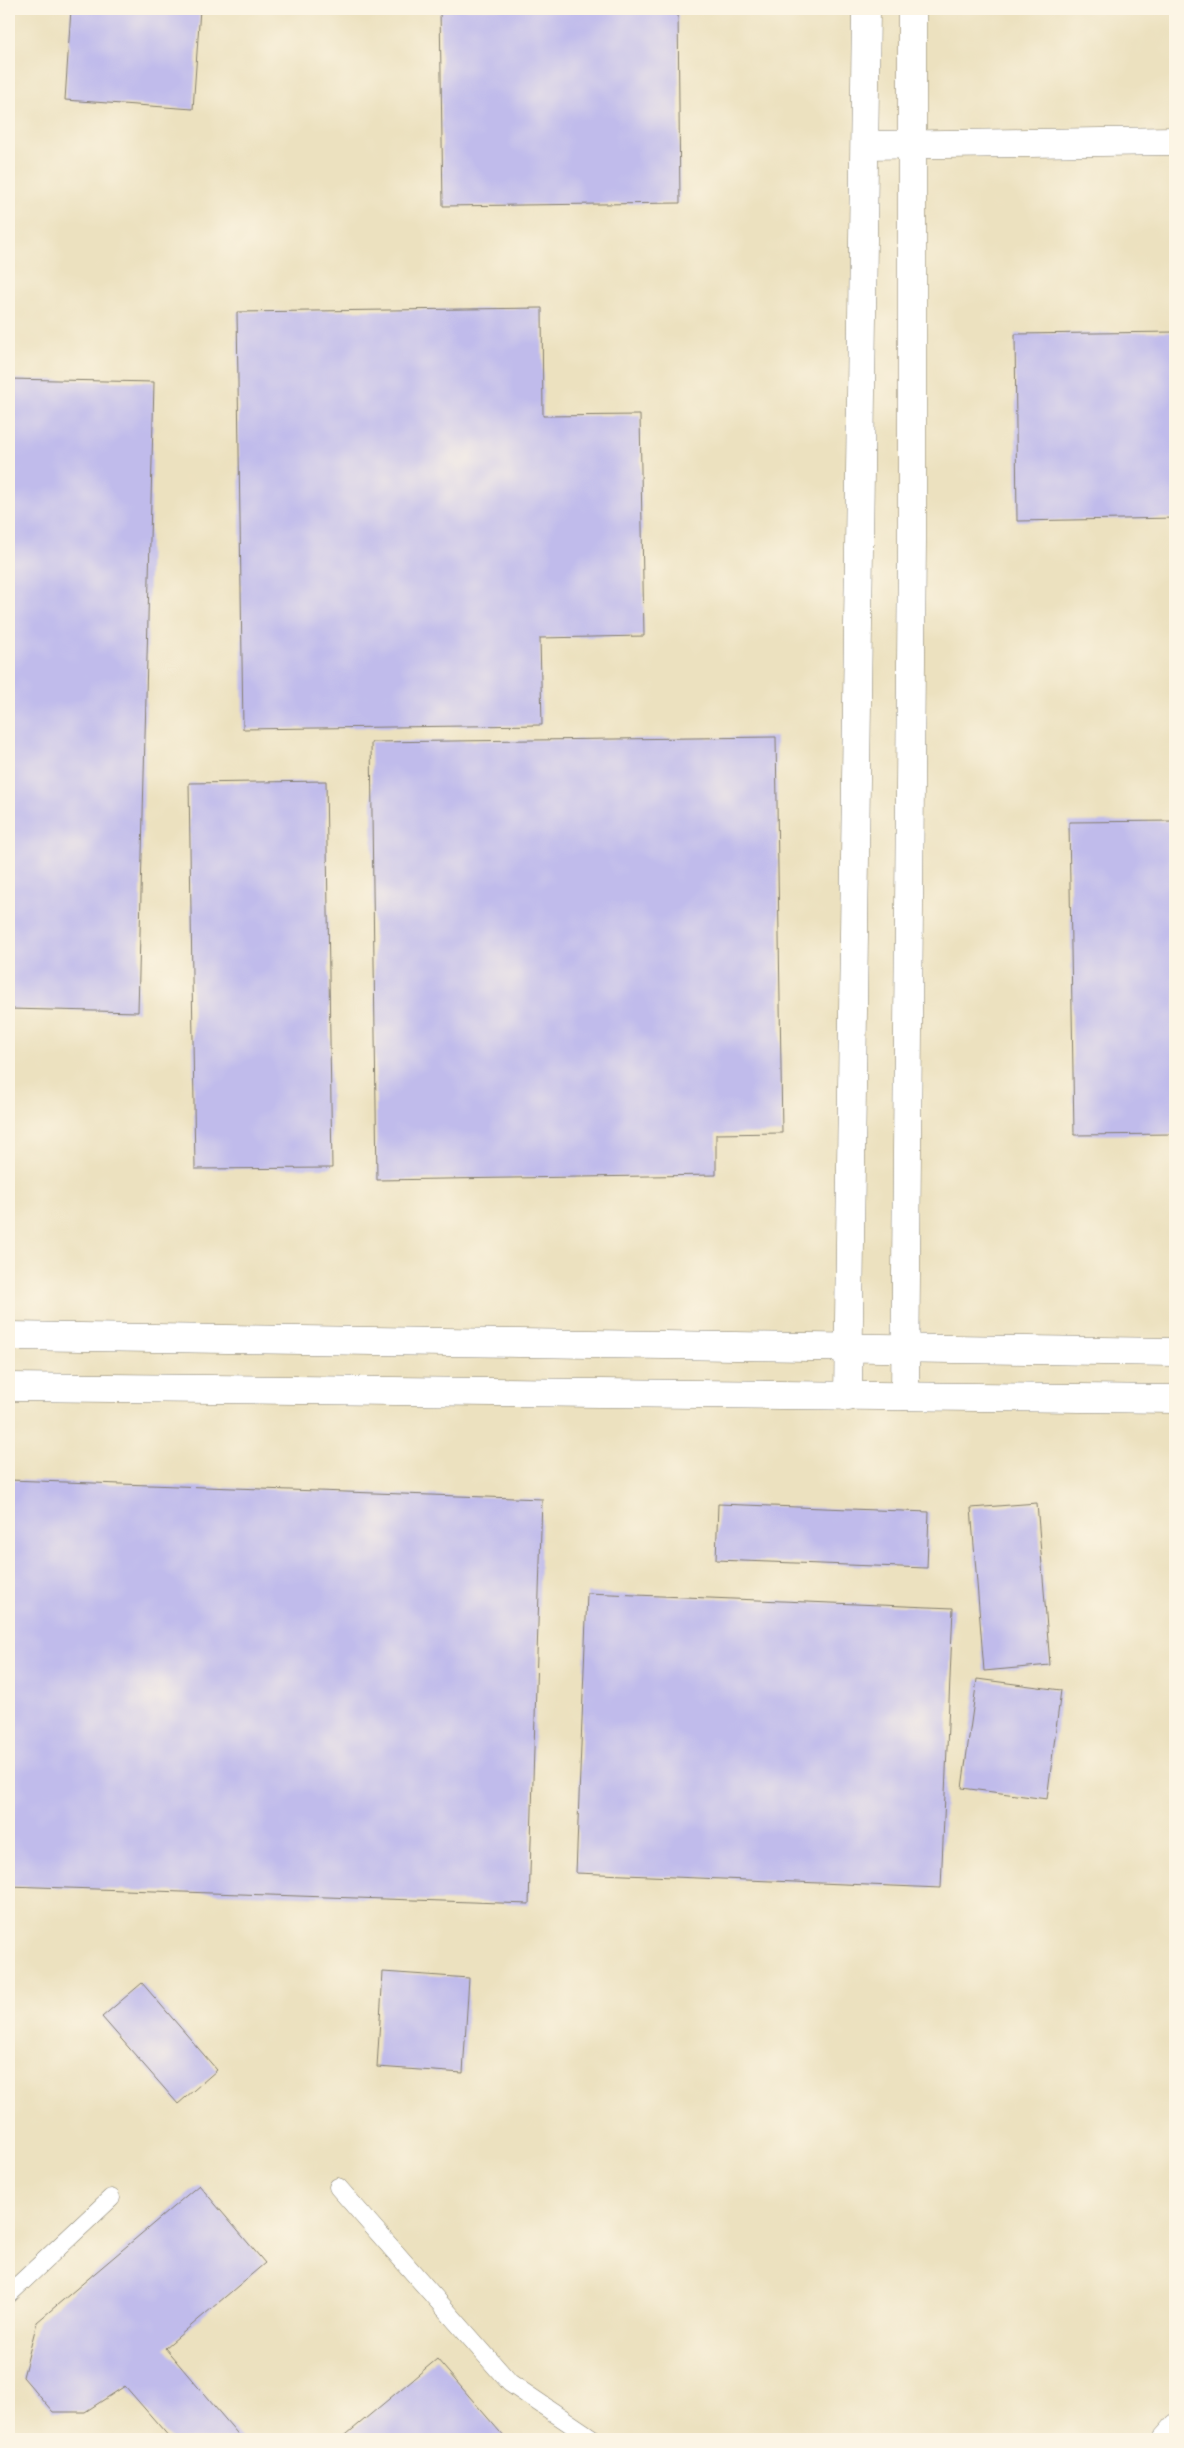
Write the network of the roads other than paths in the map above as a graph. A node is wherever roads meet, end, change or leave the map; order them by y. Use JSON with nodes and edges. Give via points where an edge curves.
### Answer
{"nodes":[{"id":1,"x":866,"y":9,"type":"edge"},
{"id":2,"x":912,"y":9,"type":"edge"},
{"id":3,"x":1175,"y":140,"type":"edge"},
{"id":4,"x":865,"y":145,"type":"junction"},
{"id":5,"x":911,"y":145,"type":"junction"},
{"id":6,"x":9,"y":1336,"type":"edge"},
{"id":7,"x":848,"y":1346,"type":"junction"},
{"id":8,"x":906,"y":1349,"type":"junction"},
{"id":9,"x":1175,"y":1352,"type":"edge"},
{"id":10,"x":9,"y":1387,"type":"edge"},
{"id":11,"x":905,"y":1396,"type":"junction"},
{"id":12,"x":848,"y":1397,"type":"junction"},
{"id":13,"x":1175,"y":1399,"type":"edge"},
{"id":14,"x":338,"y":2187,"type":"dead end"},
{"id":15,"x":111,"y":2198,"type":"dead end"},
{"id":16,"x":9,"y":2294,"type":"edge"},
{"id":17,"x":1175,"y":2423,"type":"edge"},
{"id":18,"x":593,"y":2439,"type":"edge"},
{"id":19,"x":1161,"y":2439,"type":"edge"}],
"edges":[{"from":1,"to":4,"type":"street"},
{"from":2,"to":5,"type":"street"},
{"from":3,"to":5,"type":"street"},
{"from":4,"to":5,"type":"street"},
{"from":4,"to":7,"type":"street"},
{"from":5,"to":8,"type":"street","via":[[912,541]]},
{"from":6,"to":7,"type":"street"},
{"from":7,"to":8,"type":"street"},
{"from":7,"to":12,"type":"street"},
{"from":8,"to":9,"type":"street"},
{"from":8,"to":11,"type":"street"},
{"from":10,"to":12,"type":"street"},
{"from":11,"to":12,"type":"street"},
{"from":11,"to":13,"type":"street"},
{"from":14,"to":18,"type":"lane","via":[[510,2382]]},
{"from":15,"to":16,"type":"lane"},
{"from":17,"to":19,"type":"lane"}]}
